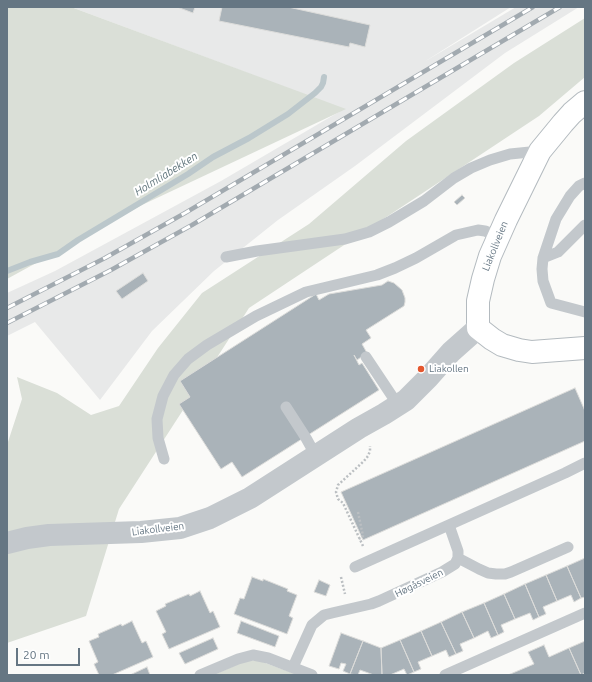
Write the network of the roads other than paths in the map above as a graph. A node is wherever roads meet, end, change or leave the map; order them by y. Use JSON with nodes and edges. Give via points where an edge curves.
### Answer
{"nodes":[{"id":1,"x":585,"y":102,"type":"edge"},
{"id":2,"x":540,"y":151,"type":"junction"},
{"id":3,"x":585,"y":183,"type":"edge"},
{"id":4,"x":585,"y":225,"type":"edge"},
{"id":5,"x":498,"y":236,"type":"junction"},
{"id":6,"x":226,"y":257,"type":"dead end"},
{"id":7,"x":544,"y":258,"type":"junction"},
{"id":8,"x":585,"y":312,"type":"edge"},
{"id":9,"x":478,"y":328,"type":"junction"},
{"id":10,"x":585,"y":348,"type":"edge"},
{"id":11,"x":366,"y":357,"type":"dead end"},
{"id":12,"x":398,"y":405,"type":"junction"},
{"id":13,"x":286,"y":407,"type":"dead end"},
{"id":14,"x":316,"y":456,"type":"junction"},
{"id":15,"x":164,"y":459,"type":"dead end"},
{"id":16,"x":585,"y":463,"type":"edge"},
{"id":17,"x":449,"y":526,"type":"junction"},
{"id":18,"x":7,"y":543,"type":"edge"},
{"id":19,"x":568,"y":547,"type":"dead end"},
{"id":20,"x":458,"y":558,"type":"junction"},
{"id":21,"x":355,"y":567,"type":"dead end"},
{"id":22,"x":585,"y":613,"type":"edge"},
{"id":23,"x":293,"y":667,"type":"junction"},
{"id":24,"x":200,"y":675,"type":"edge"},
{"id":25,"x":312,"y":675,"type":"edge"},
{"id":26,"x":445,"y":675,"type":"edge"}],
"edges":[{"from":1,"to":2,"type":"street","name":"Liakollveien","via":[[572,112]]},
{"from":2,"to":5,"type":"street","name":"Liakollveien"},
{"from":2,"to":6,"type":"lane","via":[[510,154],[471,168],[424,201],[369,232],[345,239]]},
{"from":3,"to":7,"type":"lane","via":[[570,196],[556,219]]},
{"from":4,"to":7,"type":"lane","via":[[558,252]]},
{"from":5,"to":9,"type":"street","name":"Liakollveien","via":[[481,286]]},
{"from":5,"to":15,"type":"lane","via":[[478,230],[456,236],[378,275],[306,292],[256,316],[208,345],[188,359],[174,375],[163,396],[157,419],[158,438]]},
{"from":7,"to":8,"type":"lane","via":[[543,281],[551,303]]},
{"from":9,"to":10,"type":"street","via":[[502,345],[518,350],[539,352]]},
{"from":9,"to":12,"type":"street","name":"Liakollveien"},
{"from":11,"to":12,"type":"lane"},
{"from":12,"to":14,"type":"street","name":"Liakollveien"},
{"from":13,"to":14,"type":"lane"},
{"from":14,"to":18,"type":"street","name":"Liakollveien","via":[[250,498],[210,518],[180,528],[49,535]]},
{"from":16,"to":17,"type":"lane"},
{"from":17,"to":20,"type":"lane"},
{"from":17,"to":21,"type":"lane"},
{"from":19,"to":20,"type":"lane","via":[[511,572],[500,574],[488,573]]},
{"from":20,"to":23,"type":"lane","name":"Høgåsveien","via":[[450,568],[390,597],[324,615],[312,625]]},
{"from":22,"to":26,"type":"lane"},
{"from":23,"to":24,"type":"lane","via":[[254,655]]},
{"from":23,"to":25,"type":"lane"}]}
